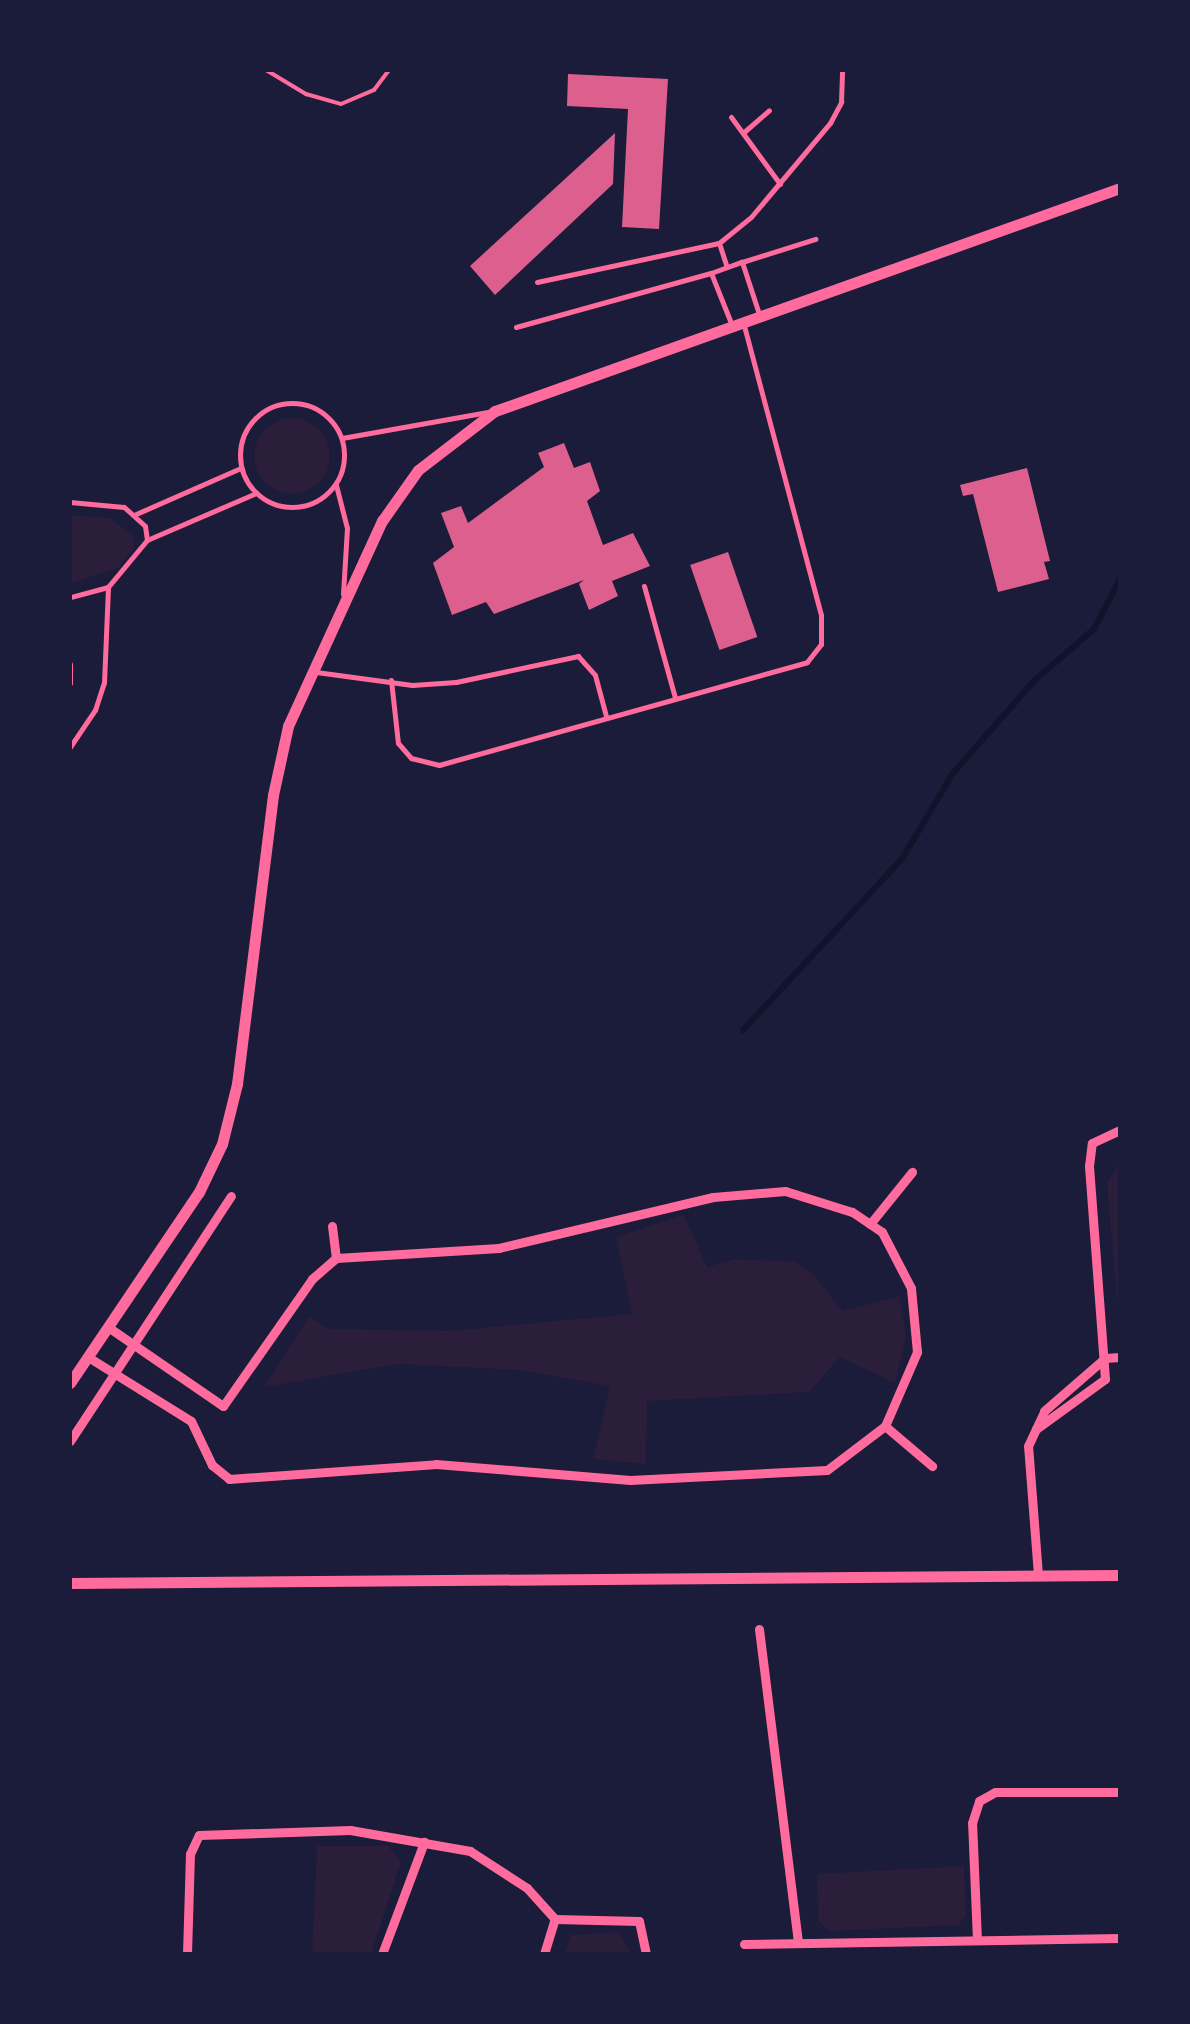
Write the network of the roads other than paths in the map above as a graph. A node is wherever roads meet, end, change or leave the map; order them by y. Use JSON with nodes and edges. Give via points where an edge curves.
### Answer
{"nodes":[{"id":1,"x":842,"y":70,"type":"edge"},
{"id":2,"x":768,"y":110,"type":"dead end"},
{"id":3,"x":731,"y":118,"type":"dead end"},
{"id":4,"x":744,"y":132,"type":"junction"},
{"id":5,"x":780,"y":184,"type":"junction"},
{"id":6,"x":1120,"y":188,"type":"edge"},
{"id":7,"x":815,"y":239,"type":"dead end"},
{"id":8,"x":719,"y":243,"type":"junction"},
{"id":9,"x":742,"y":262,"type":"junction"},
{"id":10,"x":727,"y":267,"type":"junction"},
{"id":11,"x":711,"y":273,"type":"junction"},
{"id":12,"x":537,"y":282,"type":"dead end"},
{"id":13,"x":759,"y":314,"type":"junction"},
{"id":14,"x":737,"y":322,"type":"junction"},
{"id":15,"x":516,"y":327,"type":"dead end"},
{"id":16,"x":496,"y":411,"type":"junction"},
{"id":17,"x":342,"y":438,"type":"junction"},
{"id":18,"x":241,"y":468,"type":"junction"},
{"id":19,"x":336,"y":485,"type":"junction"},
{"id":20,"x":256,"y":493,"type":"junction"},
{"id":21,"x":70,"y":502,"type":"edge"},
{"id":22,"x":136,"y":514,"type":"junction"},
{"id":23,"x":147,"y":540,"type":"junction"},
{"id":24,"x":644,"y":586,"type":"dead end"},
{"id":25,"x":108,"y":587,"type":"junction"},
{"id":26,"x":70,"y":597,"type":"edge"},
{"id":27,"x":341,"y":622,"type":"junction"},
{"id":28,"x":70,"y":664,"type":"edge"},
{"id":29,"x":316,"y":672,"type":"junction"},
{"id":30,"x":390,"y":680,"type":"junction"},
{"id":31,"x":70,"y":682,"type":"edge"},
{"id":32,"x":675,"y":698,"type":"junction"},
{"id":33,"x":606,"y":716,"type":"junction"},
{"id":34,"x":70,"y":747,"type":"edge"},
{"id":35,"x":1120,"y":1130,"type":"edge"},
{"id":36,"x":912,"y":1172,"type":"dead end"},
{"id":37,"x":230,"y":1196,"type":"dead end"},
{"id":38,"x":870,"y":1224,"type":"junction"},
{"id":39,"x":332,"y":1226,"type":"dead end"},
{"id":40,"x":336,"y":1258,"type":"junction"},
{"id":41,"x":108,"y":1327,"type":"junction"},
{"id":42,"x":131,"y":1342,"type":"junction"},
{"id":43,"x":1120,"y":1356,"type":"edge"},
{"id":44,"x":88,"y":1357,"type":"junction"},
{"id":45,"x":1105,"y":1358,"type":"junction"},
{"id":46,"x":113,"y":1373,"type":"junction"},
{"id":47,"x":70,"y":1383,"type":"edge"},
{"id":48,"x":886,"y":1426,"type":"junction"},
{"id":49,"x":1036,"y":1429,"type":"junction"},
{"id":50,"x":70,"y":1441,"type":"edge"},
{"id":51,"x":932,"y":1466,"type":"dead end"},
{"id":52,"x":1038,"y":1575,"type":"junction"},
{"id":53,"x":1120,"y":1575,"type":"edge"},
{"id":54,"x":70,"y":1583,"type":"edge"},
{"id":55,"x":759,"y":1629,"type":"dead end"},
{"id":56,"x":1120,"y":1792,"type":"edge"},
{"id":57,"x":424,"y":1842,"type":"junction"},
{"id":58,"x":555,"y":1919,"type":"junction"},
{"id":59,"x":1120,"y":1938,"type":"edge"},
{"id":60,"x":977,"y":1940,"type":"junction"},
{"id":61,"x":930,"y":1941,"type":"junction"},
{"id":62,"x":798,"y":1943,"type":"junction"},
{"id":63,"x":744,"y":1944,"type":"dead end"},
{"id":64,"x":187,"y":1954,"type":"edge"},
{"id":65,"x":382,"y":1954,"type":"edge"},
{"id":66,"x":544,"y":1954,"type":"edge"},
{"id":67,"x":646,"y":1954,"type":"edge"},
{"id":68,"x":930,"y":1954,"type":"edge"}],
"edges":[{"from":1,"to":5,"type":"lane","via":[[840,102],[830,123]]},
{"from":2,"to":4,"type":"lane"},
{"from":3,"to":4,"type":"lane"},
{"from":4,"to":5,"type":"lane"},
{"from":5,"to":8,"type":"lane"},
{"from":6,"to":13,"type":"street"},
{"from":7,"to":9,"type":"lane"},
{"from":8,"to":10,"type":"lane"},
{"from":8,"to":12,"type":"lane"},
{"from":9,"to":10,"type":"lane"},
{"from":9,"to":13,"type":"lane"},
{"from":10,"to":11,"type":"lane"},
{"from":11,"to":14,"type":"lane"},
{"from":11,"to":15,"type":"lane"},
{"from":13,"to":14,"type":"street"},
{"from":14,"to":16,"type":"street"},
{"from":14,"to":32,"type":"lane","via":[[824,632],[807,662]]},
{"from":16,"to":17,"type":"lane"},
{"from":16,"to":27,"type":"street","via":[[400,491]]},
{"from":17,"to":18,"type":"lane","via":[[334,422],[304,404],[269,408],[245,433]]},
{"from":17,"to":19,"type":"lane","via":[[344,462]]},
{"from":18,"to":20,"type":"lane"},
{"from":18,"to":22,"type":"lane"},
{"from":19,"to":20,"type":"lane","via":[[298,508]]},
{"from":19,"to":27,"type":"lane","via":[[347,528]]},
{"from":20,"to":23,"type":"lane"},
{"from":21,"to":22,"type":"lane"},
{"from":22,"to":23,"type":"lane"},
{"from":23,"to":25,"type":"lane"},
{"from":24,"to":32,"type":"lane"},
{"from":25,"to":26,"type":"lane"},
{"from":25,"to":34,"type":"lane","via":[[104,684]]},
{"from":27,"to":29,"type":"street"},
{"from":28,"to":31,"type":"lane"},
{"from":29,"to":30,"type":"lane"},
{"from":29,"to":41,"type":"street","via":[[279,758],[225,1134],[199,1192]]},
{"from":30,"to":33,"type":"lane","via":[[456,682],[578,656],[595,675]]},
{"from":30,"to":33,"type":"lane","via":[[398,743],[421,763],[439,765]]},
{"from":32,"to":33,"type":"lane"},
{"from":35,"to":45,"type":"street","via":[[1092,1143],[1090,1166]]},
{"from":36,"to":38,"type":"street"},
{"from":37,"to":42,"type":"street"},
{"from":38,"to":40,"type":"street","via":[[807,1196],[748,1192],[499,1248]]},
{"from":38,"to":48,"type":"street","via":[[900,1259],[916,1324],[908,1384]]},
{"from":39,"to":40,"type":"street"},
{"from":40,"to":42,"type":"street","via":[[312,1279],[223,1406]]},
{"from":41,"to":42,"type":"street"},
{"from":41,"to":44,"type":"street"},
{"from":42,"to":46,"type":"street"},
{"from":43,"to":45,"type":"street"},
{"from":44,"to":46,"type":"street"},
{"from":44,"to":47,"type":"street"},
{"from":45,"to":49,"type":"street","via":[[1044,1411]]},
{"from":45,"to":49,"type":"street","via":[[1105,1379]]},
{"from":46,"to":48,"type":"street","via":[[190,1420],[218,1472],[251,1481],[314,1468],[436,1464],[630,1480],[803,1475],[838,1463]]},
{"from":46,"to":50,"type":"street"},
{"from":48,"to":51,"type":"street"},
{"from":49,"to":52,"type":"street","via":[[1028,1446]]},
{"from":52,"to":53,"type":"street"},
{"from":52,"to":54,"type":"street"},
{"from":55,"to":62,"type":"street"},
{"from":56,"to":60,"type":"street","via":[[995,1792],[979,1801],[972,1823]]},
{"from":57,"to":58,"type":"street","via":[[490,1860]]},
{"from":57,"to":64,"type":"street","via":[[350,1830],[205,1832],[190,1854]]},
{"from":57,"to":65,"type":"street"},
{"from":58,"to":66,"type":"street"},
{"from":58,"to":67,"type":"street","via":[[632,1918],[644,1928]]},
{"from":59,"to":60,"type":"street"},
{"from":60,"to":61,"type":"street"},
{"from":61,"to":62,"type":"street"},
{"from":61,"to":68,"type":"street"},
{"from":62,"to":63,"type":"street"}]}
